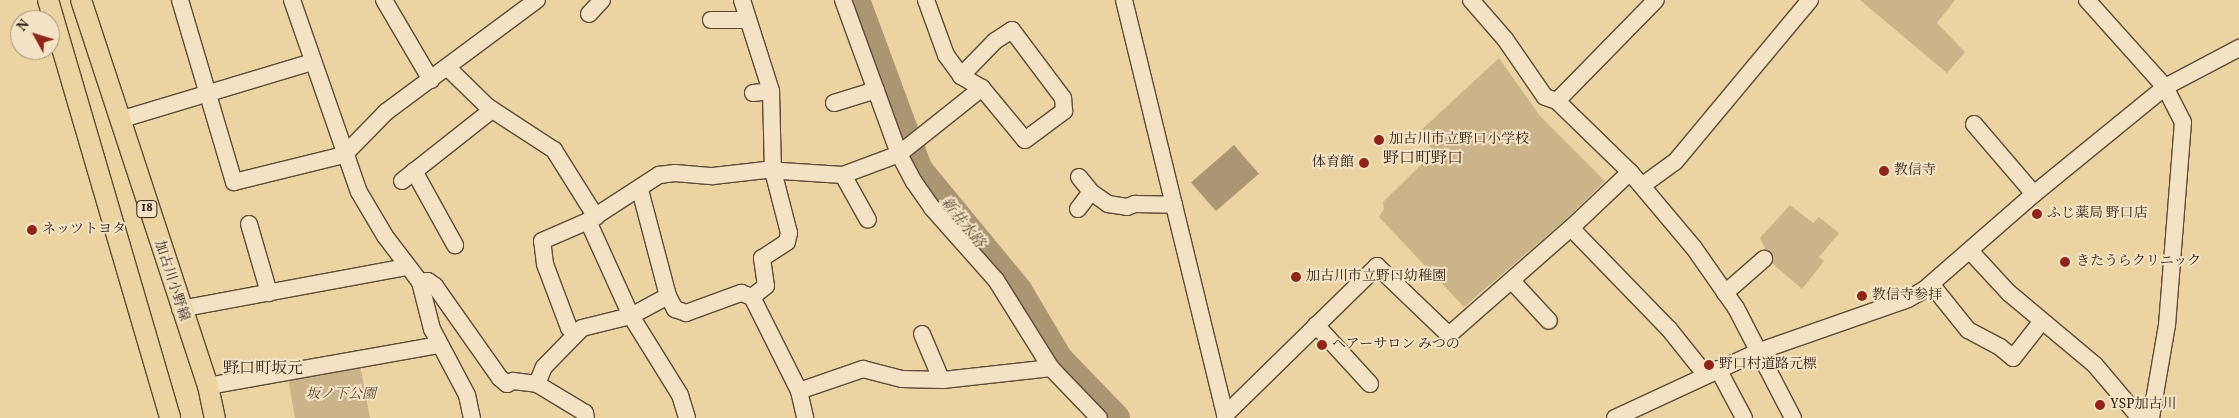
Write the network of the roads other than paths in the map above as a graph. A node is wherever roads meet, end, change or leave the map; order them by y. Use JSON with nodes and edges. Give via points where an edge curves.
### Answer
{"nodes":[{"id":1,"x":48,"y":0,"type":"edge"},
{"id":2,"x":81,"y":0,"type":"edge"},
{"id":3,"x":180,"y":0,"type":"edge"},
{"id":4,"x":292,"y":0,"type":"edge"},
{"id":5,"x":384,"y":0,"type":"edge"},
{"id":6,"x":602,"y":0,"type":"edge"},
{"id":7,"x":742,"y":0,"type":"edge"},
{"id":8,"x":843,"y":0,"type":"edge"},
{"id":9,"x":926,"y":0,"type":"edge"},
{"id":10,"x":1124,"y":0,"type":"edge"},
{"id":11,"x":1471,"y":0,"type":"edge"},
{"id":12,"x":1656,"y":0,"type":"edge"},
{"id":13,"x":1810,"y":0,"type":"edge"},
{"id":14,"x":2087,"y":0,"type":"edge"},
{"id":15,"x":526,"y":3,"type":"edge"},
{"id":16,"x":589,"y":14,"type":"dead end"},
{"id":17,"x":711,"y":20,"type":"dead end"},
{"id":18,"x":747,"y":20,"type":"junction"},
{"id":19,"x":2239,"y":48,"type":"edge"},
{"id":20,"x":312,"y":62,"type":"junction"},
{"id":21,"x":448,"y":68,"type":"junction"},
{"id":22,"x":961,"y":76,"type":"junction"},
{"id":23,"x":432,"y":80,"type":"junction"},
{"id":24,"x":2165,"y":87,"type":"junction"},
{"id":25,"x":982,"y":88,"type":"junction"},
{"id":26,"x":876,"y":90,"type":"junction"},
{"id":27,"x":771,"y":91,"type":"junction"},
{"id":28,"x":753,"y":93,"type":"dead end"},
{"id":29,"x":210,"y":94,"type":"junction"},
{"id":30,"x":1557,"y":101,"type":"junction"},
{"id":31,"x":834,"y":103,"type":"dead end"},
{"id":32,"x":492,"y":110,"type":"junction"},
{"id":33,"x":119,"y":120,"type":"junction"},
{"id":34,"x":1974,"y":124,"type":"dead end"},
{"id":35,"x":899,"y":154,"type":"junction"},
{"id":36,"x":344,"y":155,"type":"junction"},
{"id":37,"x":773,"y":171,"type":"junction"},
{"id":38,"x":1630,"y":172,"type":"junction"},
{"id":39,"x":843,"y":175,"type":"junction"},
{"id":40,"x":1079,"y":177,"type":"dead end"},
{"id":41,"x":1643,"y":185,"type":"junction"},
{"id":42,"x":640,"y":190,"type":"junction"},
{"id":43,"x":1091,"y":192,"type":"junction"},
{"id":44,"x":2034,"y":194,"type":"junction"},
{"id":45,"x":1174,"y":205,"type":"junction"},
{"id":46,"x":1078,"y":209,"type":"dead end"},
{"id":47,"x":592,"y":219,"type":"junction"},
{"id":48,"x":868,"y":220,"type":"dead end"},
{"id":49,"x":249,"y":224,"type":"dead end"},
{"id":50,"x":1571,"y":228,"type":"junction"},
{"id":51,"x":455,"y":245,"type":"dead end"},
{"id":52,"x":1971,"y":252,"type":"junction"},
{"id":53,"x":1764,"y":259,"type":"dead end"},
{"id":54,"x":407,"y":267,"type":"junction"},
{"id":55,"x":1512,"y":280,"type":"junction"},
{"id":56,"x":420,"y":282,"type":"junction"},
{"id":57,"x":1931,"y":284,"type":"junction"},
{"id":58,"x":269,"y":293,"type":"junction"},
{"id":59,"x":1725,"y":293,"type":"junction"},
{"id":60,"x":668,"y":296,"type":"junction"},
{"id":61,"x":752,"y":297,"type":"junction"},
{"id":62,"x":180,"y":309,"type":"junction"},
{"id":63,"x":631,"y":316,"type":"junction"},
{"id":64,"x":1549,"y":321,"type":"dead end"},
{"id":65,"x":2042,"y":321,"type":"junction"},
{"id":66,"x":1316,"y":325,"type":"junction"},
{"id":67,"x":575,"y":332,"type":"junction"},
{"id":68,"x":922,"y":334,"type":"dead end"},
{"id":69,"x":439,"y":345,"type":"junction"},
{"id":70,"x":1758,"y":352,"type":"junction"},
{"id":71,"x":1051,"y":368,"type":"junction"},
{"id":72,"x":1711,"y":372,"type":"junction"},
{"id":73,"x":941,"y":380,"type":"junction"},
{"id":74,"x":538,"y":384,"type":"junction"},
{"id":75,"x":1370,"y":384,"type":"dead end"},
{"id":76,"x":208,"y":386,"type":"junction"},
{"id":77,"x":799,"y":391,"type":"junction"},
{"id":78,"x":1226,"y":417,"type":"edge"},
{"id":79,"x":170,"y":418,"type":"edge"},
{"id":80,"x":215,"y":418,"type":"edge"},
{"id":81,"x":472,"y":418,"type":"edge"},
{"id":82,"x":586,"y":418,"type":"edge"},
{"id":83,"x":687,"y":418,"type":"edge"},
{"id":84,"x":805,"y":418,"type":"edge"},
{"id":85,"x":1098,"y":418,"type":"edge"},
{"id":86,"x":1614,"y":418,"type":"edge"},
{"id":87,"x":1744,"y":418,"type":"edge"},
{"id":88,"x":1793,"y":418,"type":"edge"},
{"id":89,"x":2140,"y":418,"type":"edge"},
{"id":90,"x":2151,"y":418,"type":"edge"}],
"edges":[{"from":1,"to":79,"type":"main road"},
{"from":2,"to":33,"type":"main road","name":"加古川小野線","number":"18"},
{"from":3,"to":29,"type":"street"},
{"from":4,"to":20,"type":"street"},
{"from":5,"to":23,"type":"street"},
{"from":6,"to":16,"type":"street"},
{"from":7,"to":18,"type":"street"},
{"from":8,"to":26,"type":"street"},
{"from":9,"to":22,"type":"street","via":[[946,55]]},
{"from":10,"to":45,"type":"street"},
{"from":11,"to":30,"type":"street","via":[[1505,39],[1545,97]]},
{"from":12,"to":30,"type":"street"},
{"from":13,"to":41,"type":"street","via":[[1675,162]]},
{"from":14,"to":24,"type":"street"},
{"from":15,"to":21,"type":"street"},
{"from":17,"to":18,"type":"street"},
{"from":18,"to":27,"type":"street"},
{"from":19,"to":24,"type":"street"},
{"from":20,"to":29,"type":"street"},
{"from":20,"to":36,"type":"street"},
{"from":21,"to":23,"type":"street"},
{"from":21,"to":32,"type":"street"},
{"from":22,"to":25,"type":"street"},
{"from":22,"to":25,"type":"street","via":[[995,41],[1012,30],[1063,98],[1064,111],[1025,140]]},
{"from":23,"to":36,"type":"street","via":[[386,112]]},
{"from":24,"to":44,"type":"street"},
{"from":24,"to":90,"type":"street","via":[[2183,122],[2167,326]]},
{"from":25,"to":35,"type":"street"},
{"from":26,"to":31,"type":"street"},
{"from":26,"to":35,"type":"street"},
{"from":27,"to":28,"type":"street"},
{"from":27,"to":37,"type":"street"},
{"from":29,"to":33,"type":"street"},
{"from":29,"to":36,"type":"street","via":[[234,182]]},
{"from":30,"to":38,"type":"street"},
{"from":32,"to":47,"type":"street","via":[[554,150]]},
{"from":32,"to":51,"type":"street","via":[[408,176]]},
{"from":33,"to":62,"type":"main road","name":"加古川小野線","number":"18"},
{"from":34,"to":44,"type":"street"},
{"from":35,"to":39,"type":"street"},
{"from":35,"to":71,"type":"street","via":[[932,208],[996,280]]},
{"from":36,"to":54,"type":"street","via":[[359,192]]},
{"from":37,"to":39,"type":"street"},
{"from":37,"to":42,"type":"street","via":[[714,176],[658,175]]},
{"from":37,"to":61,"type":"street","via":[[789,238],[762,258],[766,286]]},
{"from":38,"to":41,"type":"street"},
{"from":38,"to":50,"type":"street"},
{"from":39,"to":48,"type":"street"},
{"from":40,"to":43,"type":"street"},
{"from":41,"to":59,"type":"street","via":[[1694,248]]},
{"from":42,"to":47,"type":"street"},
{"from":42,"to":60,"type":"street"},
{"from":43,"to":45,"type":"street","via":[[1108,204],[1127,207],[1135,204]]},
{"from":43,"to":46,"type":"street"},
{"from":44,"to":52,"type":"street"},
{"from":45,"to":78,"type":"street"},
{"from":47,"to":63,"type":"street"},
{"from":47,"to":67,"type":"street","via":[[542,241],[545,264],[569,328]]},
{"from":49,"to":58,"type":"street"},
{"from":50,"to":55,"type":"street"},
{"from":50,"to":72,"type":"street"},
{"from":52,"to":57,"type":"street"},
{"from":52,"to":65,"type":"street","via":[[2009,294]]},
{"from":53,"to":59,"type":"street"},
{"from":54,"to":56,"type":"street"},
{"from":54,"to":58,"type":"street"},
{"from":55,"to":64,"type":"street"},
{"from":55,"to":66,"type":"street","via":[[1449,335],[1377,266]]},
{"from":56,"to":69,"type":"street"},
{"from":56,"to":74,"type":"street","via":[[428,281],[434,286],[500,378],[507,384],[514,381]]},
{"from":57,"to":65,"type":"street","via":[[1968,330],[2000,347],[2012,358]]},
{"from":57,"to":70,"type":"street","via":[[1908,299]]},
{"from":58,"to":62,"type":"street"},
{"from":59,"to":70,"type":"street"},
{"from":60,"to":61,"type":"street","via":[[675,309],[686,313],[741,293]]},
{"from":60,"to":63,"type":"street"},
{"from":61,"to":77,"type":"street"},
{"from":62,"to":76,"type":"main road","name":"加古川小野線","number":"18"},
{"from":63,"to":67,"type":"street"},
{"from":63,"to":83,"type":"street","via":[[680,395]]},
{"from":65,"to":89,"type":"street","via":[[2095,365]]},
{"from":66,"to":75,"type":"street"},
{"from":66,"to":78,"type":"street"},
{"from":67,"to":74,"type":"street","via":[[544,367]]},
{"from":68,"to":73,"type":"street"},
{"from":69,"to":76,"type":"street"},
{"from":69,"to":81,"type":"street","via":[[467,396]]},
{"from":70,"to":72,"type":"street"},
{"from":70,"to":88,"type":"street"},
{"from":71,"to":73,"type":"street"},
{"from":71,"to":85,"type":"street"},
{"from":72,"to":86,"type":"street"},
{"from":72,"to":87,"type":"street"},
{"from":73,"to":77,"type":"street","via":[[902,379],[862,369]]},
{"from":74,"to":82,"type":"street","via":[[585,413]]},
{"from":76,"to":80,"type":"main road","name":"加古川小野線","number":"18"},
{"from":77,"to":84,"type":"street"}]}
